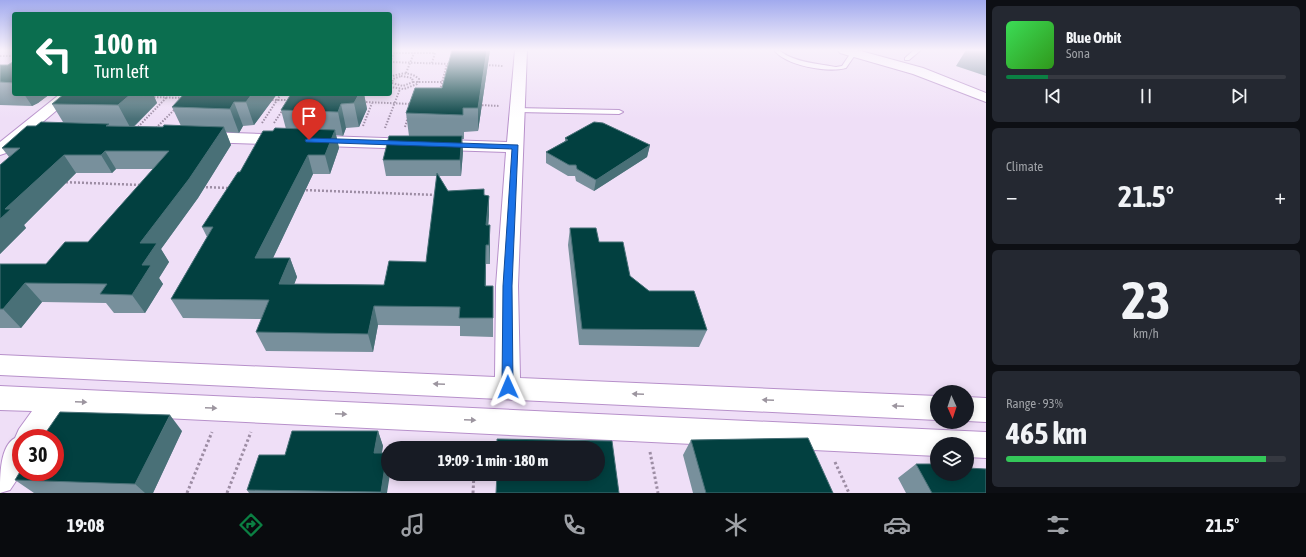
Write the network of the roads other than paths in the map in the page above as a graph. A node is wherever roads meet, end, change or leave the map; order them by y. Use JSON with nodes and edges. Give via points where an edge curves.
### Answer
{"nodes":[{"id":1,"x":520,"y":73,"type":"edge"},
{"id":2,"x":923,"y":73,"type":"edge"},
{"id":3,"x":949,"y":73,"type":"edge"},
{"id":4,"x":986,"y":88,"type":"edge"},
{"id":5,"x":67,"y":96,"type":"edge"},
{"id":6,"x":986,"y":98,"type":"edge"},
{"id":7,"x":517,"y":108,"type":"junction"},
{"id":8,"x":619,"y":112,"type":"dead end"},
{"id":9,"x":23,"y":132,"type":"junction"},
{"id":10,"x":46,"y":132,"type":"edge"},
{"id":11,"x":191,"y":137,"type":"edge"},
{"id":12,"x":516,"y":147,"type":"junction"},
{"id":13,"x":0,"y":150,"type":"edge"},
{"id":14,"x":0,"y":365,"type":"edge"},
{"id":15,"x":508,"y":387,"type":"junction"},
{"id":16,"x":0,"y":398,"type":"edge"},
{"id":17,"x":55,"y":400,"type":"junction"},
{"id":18,"x":930,"y":408,"type":"edge"},
{"id":19,"x":974,"y":409,"type":"edge"},
{"id":20,"x":986,"y":410,"type":"edge"},
{"id":21,"x":35,"y":429,"type":"edge"},
{"id":22,"x":930,"y":442,"type":"edge"},
{"id":23,"x":974,"y":444,"type":"edge"},
{"id":24,"x":986,"y":445,"type":"edge"},
{"id":25,"x":12,"y":462,"type":"edge"},
{"id":26,"x":0,"y":480,"type":"edge"}],
"edges":[{"from":1,"to":7,"type":"street"},
{"from":2,"to":6,"type":"street"},
{"from":3,"to":4,"type":"street"},
{"from":5,"to":9,"type":"street"},
{"from":7,"to":8,"type":"lane"},
{"from":7,"to":12,"type":"street"},
{"from":9,"to":10,"type":"street"},
{"from":9,"to":13,"type":"street"},
{"from":11,"to":12,"type":"street"},
{"from":12,"to":15,"type":"street","via":[[508,286]]},
{"from":15,"to":14,"type":"street","one_way":true},
{"from":18,"to":15,"type":"street","one_way":true},
{"from":16,"to":17,"type":"street"},
{"from":17,"to":21,"type":"street"},
{"from":17,"to":22,"type":"street","one_way":true},
{"from":19,"to":20,"type":"street"},
{"from":23,"to":24,"type":"street"},
{"from":25,"to":26,"type":"street"}]}
